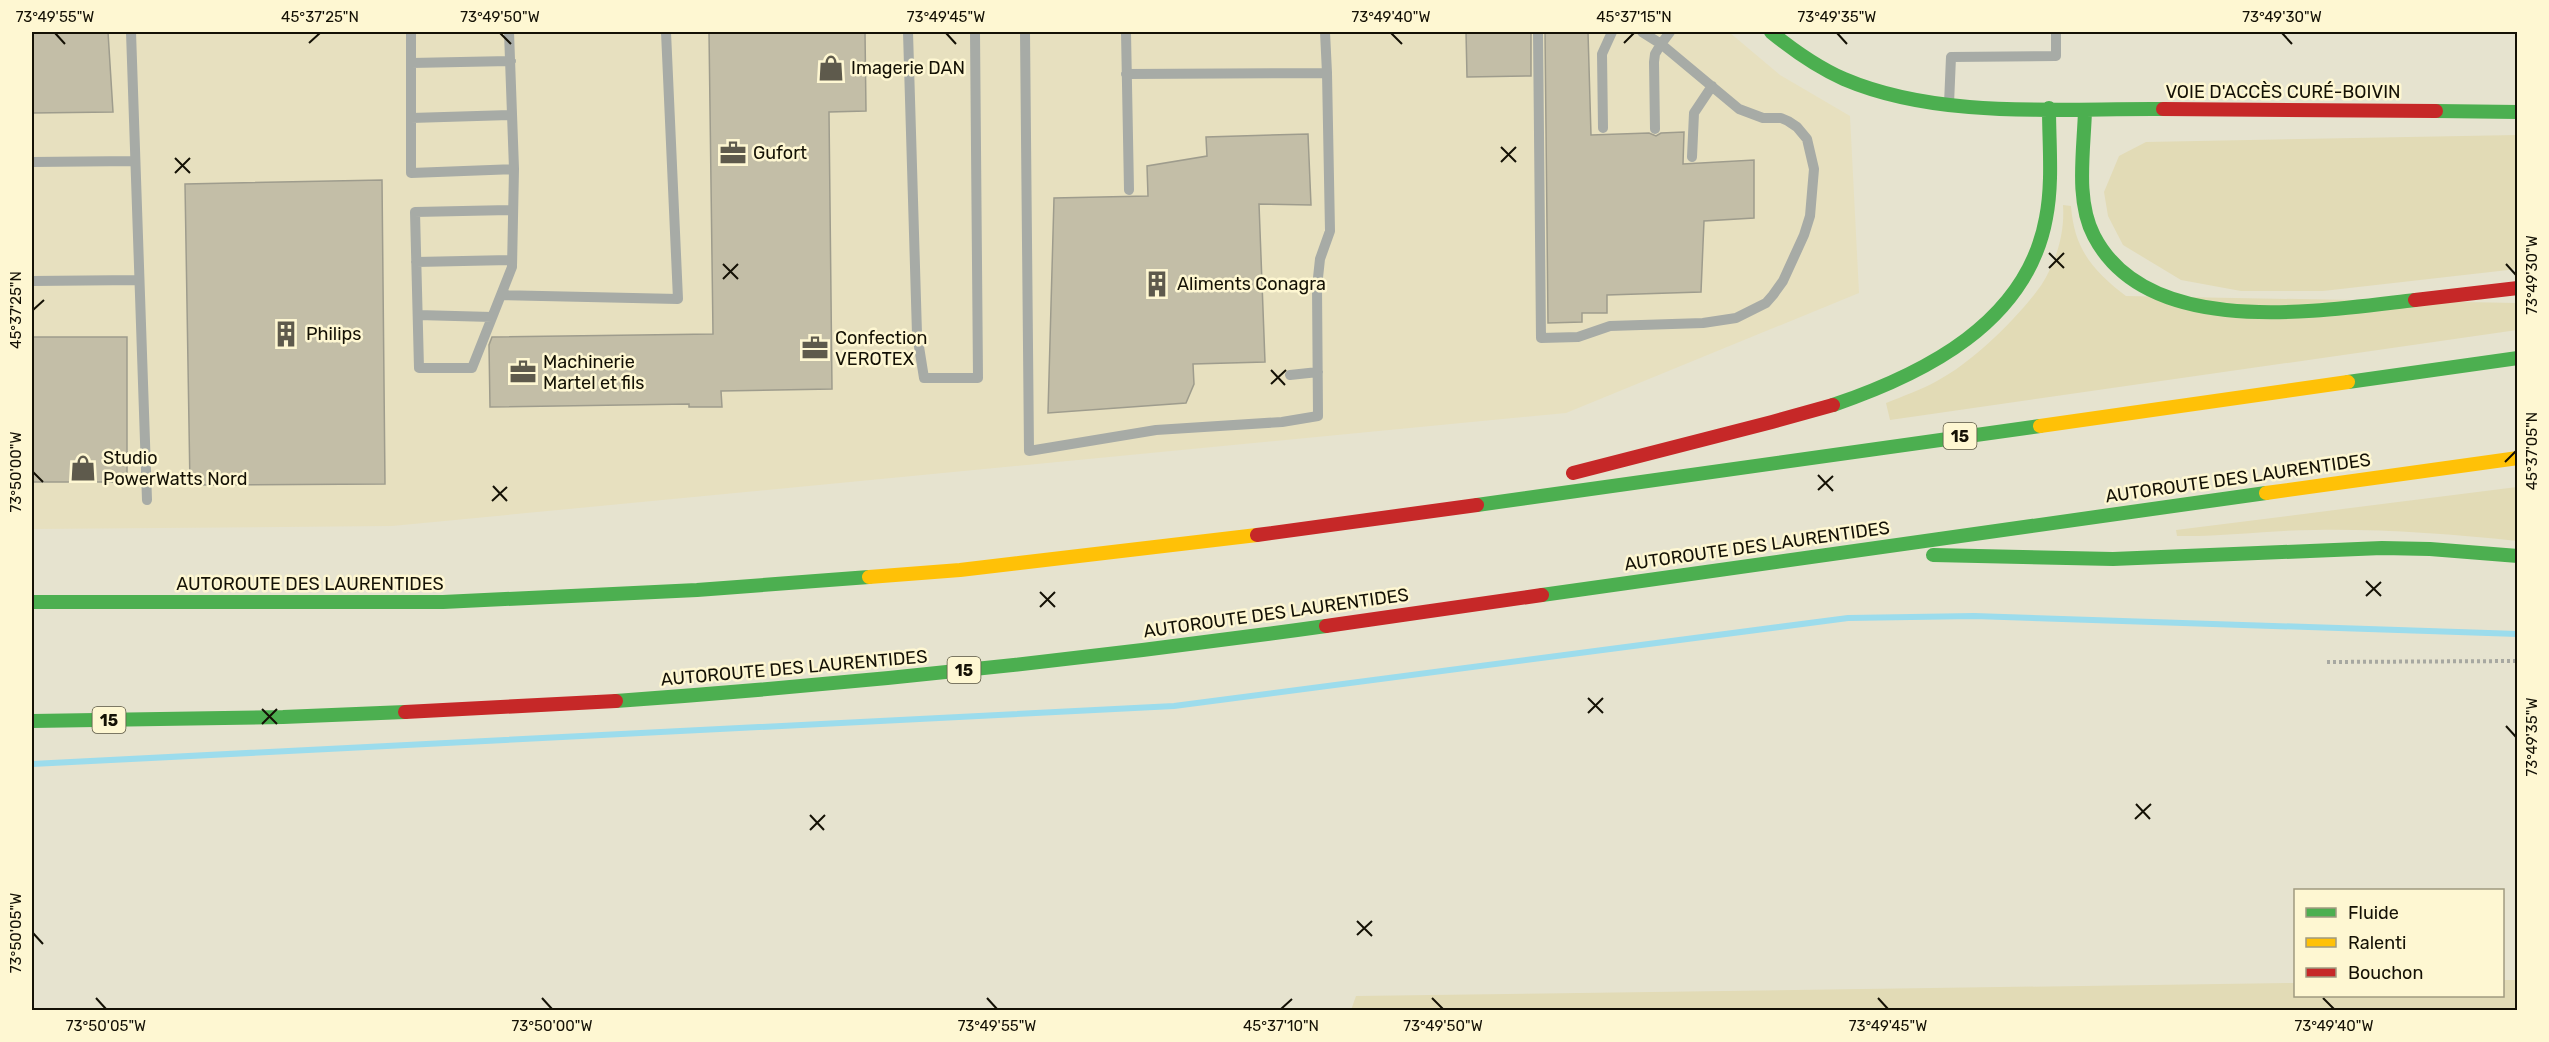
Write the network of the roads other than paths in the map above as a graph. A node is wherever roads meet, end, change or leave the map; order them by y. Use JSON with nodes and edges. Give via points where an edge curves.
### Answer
{"nodes":[{"id":1,"x":131,"y":32,"type":"edge"},
{"id":2,"x":411,"y":32,"type":"edge"},
{"id":3,"x":509,"y":32,"type":"edge"},
{"id":4,"x":666,"y":32,"type":"edge"},
{"id":5,"x":908,"y":32,"type":"edge"},
{"id":6,"x":975,"y":32,"type":"edge"},
{"id":7,"x":1025,"y":32,"type":"edge"},
{"id":8,"x":1126,"y":32,"type":"edge"},
{"id":9,"x":1325,"y":32,"type":"edge"},
{"id":10,"x":1538,"y":32,"type":"edge"},
{"id":11,"x":1612,"y":32,"type":"edge"},
{"id":12,"x":1642,"y":32,"type":"edge"},
{"id":13,"x":1670,"y":32,"type":"edge"},
{"id":14,"x":1771,"y":32,"type":"edge"},
{"id":15,"x":2056,"y":32,"type":"edge"},
{"id":16,"x":1660,"y":44,"type":"junction"},
{"id":17,"x":511,"y":61,"type":"junction"},
{"id":18,"x":411,"y":63,"type":"junction"},
{"id":19,"x":1327,"y":73,"type":"junction"},
{"id":20,"x":1126,"y":74,"type":"junction"},
{"id":21,"x":1712,"y":86,"type":"junction"},
{"id":22,"x":1949,"y":104,"type":"junction"},
{"id":23,"x":2049,"y":108,"type":"junction"},
{"id":24,"x":2085,"y":110,"type":"junction"},
{"id":25,"x":2517,"y":112,"type":"edge"},
{"id":26,"x":512,"y":115,"type":"junction"},
{"id":27,"x":411,"y":118,"type":"junction"},
{"id":28,"x":1603,"y":128,"type":"dead end"},
{"id":29,"x":1655,"y":129,"type":"dead end"},
{"id":30,"x":1692,"y":158,"type":"dead end"},
{"id":31,"x":135,"y":161,"type":"junction"},
{"id":32,"x":32,"y":162,"type":"edge"},
{"id":33,"x":514,"y":169,"type":"junction"},
{"id":34,"x":1129,"y":190,"type":"dead end"},
{"id":35,"x":513,"y":210,"type":"junction"},
{"id":36,"x":512,"y":260,"type":"junction"},
{"id":37,"x":417,"y":262,"type":"junction"},
{"id":38,"x":139,"y":280,"type":"junction"},
{"id":39,"x":32,"y":281,"type":"edge"},
{"id":40,"x":2517,"y":288,"type":"edge"},
{"id":41,"x":501,"y":295,"type":"junction"},
{"id":42,"x":418,"y":315,"type":"junction"},
{"id":43,"x":492,"y":317,"type":"junction"},
{"id":44,"x":2517,"y":358,"type":"edge"},
{"id":45,"x":1318,"y":372,"type":"junction"},
{"id":46,"x":1290,"y":375,"type":"dead end"},
{"id":47,"x":2517,"y":458,"type":"edge"},
{"id":48,"x":1561,"y":476,"type":"dead end"},
{"id":49,"x":1538,"y":482,"type":"dead end"},
{"id":50,"x":147,"y":500,"type":"dead end"},
{"id":51,"x":1402,"y":516,"type":"junction"},
{"id":52,"x":1835,"y":553,"type":"junction"},
{"id":53,"x":2517,"y":556,"type":"edge"},
{"id":54,"x":32,"y":602,"type":"edge"},
{"id":55,"x":32,"y":721,"type":"edge"}],
"edges":[{"from":1,"to":31,"type":"lane"},
{"from":2,"to":18,"type":"lane"},
{"from":3,"to":17,"type":"lane"},
{"from":4,"to":41,"type":"lane","via":[[678,299]]},
{"from":5,"to":6,"type":"lane","via":[[916,334],[924,378],[978,378]]},
{"from":7,"to":45,"type":"lane","via":[[1029,451],[1156,430],[1318,416]]},
{"from":8,"to":20,"type":"lane"},
{"from":9,"to":19,"type":"lane"},
{"from":10,"to":21,"type":"lane","via":[[1541,338],[1578,337],[1610,326],[1729,320],[1766,303],[1783,281],[1809,216],[1812,152],[1797,127],[1781,118],[1752,116]]},
{"from":11,"to":28,"type":"lane","via":[[1602,54]]},
{"from":12,"to":16,"type":"lane"},
{"from":13,"to":16,"type":"lane"},
{"from":14,"to":22,"type":"main road","name":"VOIE D'ACCÈS CURÉ-BOIVIN","via":[[1807,59],[1843,78],[1899,96]]},
{"from":15,"to":22,"type":"lane","via":[[2056,56],[1951,57]]},
{"from":16,"to":21,"type":"lane"},
{"from":16,"to":29,"type":"lane","via":[[1654,54]]},
{"from":17,"to":18,"type":"lane"},
{"from":17,"to":26,"type":"lane"},
{"from":18,"to":27,"type":"lane"},
{"from":19,"to":20,"type":"lane"},
{"from":19,"to":45,"type":"lane","via":[[1330,231],[1320,259],[1317,287]]},
{"from":20,"to":34,"type":"lane"},
{"from":21,"to":30,"type":"lane","via":[[1694,113]]},
{"from":22,"to":23,"type":"main road","name":"VOIE D'ACCÈS CURÉ-BOIVIN"},
{"from":23,"to":24,"type":"main road","name":"VOIE D'ACCÈS CURÉ-BOIVIN"},
{"from":23,"to":48,"type":"main road","via":[[2050,195],[2039,245],[2015,290],[1964,342],[1920,371],[1845,402]]},
{"from":24,"to":25,"type":"main road","name":"VOIE D'ACCÈS CURÉ-BOIVIN"},
{"from":24,"to":40,"type":"main road","via":[[2088,222],[2112,263],[2156,293],[2204,307],[2276,312]]},
{"from":26,"to":27,"type":"lane"},
{"from":26,"to":33,"type":"lane"},
{"from":27,"to":33,"type":"lane","via":[[411,173]]},
{"from":31,"to":32,"type":"lane"},
{"from":31,"to":38,"type":"lane"},
{"from":33,"to":35,"type":"lane"},
{"from":35,"to":36,"type":"lane"},
{"from":35,"to":37,"type":"lane","via":[[415,212]]},
{"from":36,"to":37,"type":"lane"},
{"from":36,"to":41,"type":"lane"},
{"from":37,"to":42,"type":"lane"},
{"from":38,"to":39,"type":"lane"},
{"from":38,"to":50,"type":"lane"},
{"from":41,"to":43,"type":"lane"},
{"from":42,"to":43,"type":"lane"},
{"from":42,"to":43,"type":"lane","via":[[419,368],[472,368]]},
{"from":44,"to":51,"type":"main road","name":"AUTOROUTE DES LAURENTIDES","number":"15"},
{"from":45,"to":46,"type":"lane"},
{"from":47,"to":52,"type":"main road","name":"AUTOROUTE DES LAURENTIDES","number":"15"},
{"from":49,"to":51,"type":"main road"},
{"from":51,"to":54,"type":"main road","name":"AUTOROUTE DES LAURENTIDES","number":"15","via":[[1034,562],[697,590],[443,602]]},
{"from":52,"to":53,"type":"main road","via":[[2113,559],[2391,548]]},
{"from":52,"to":55,"type":"main road","name":"AUTOROUTE DES LAURENTIDES","number":"15","via":[[1125,653],[818,685],[575,704],[372,714]]}]}
